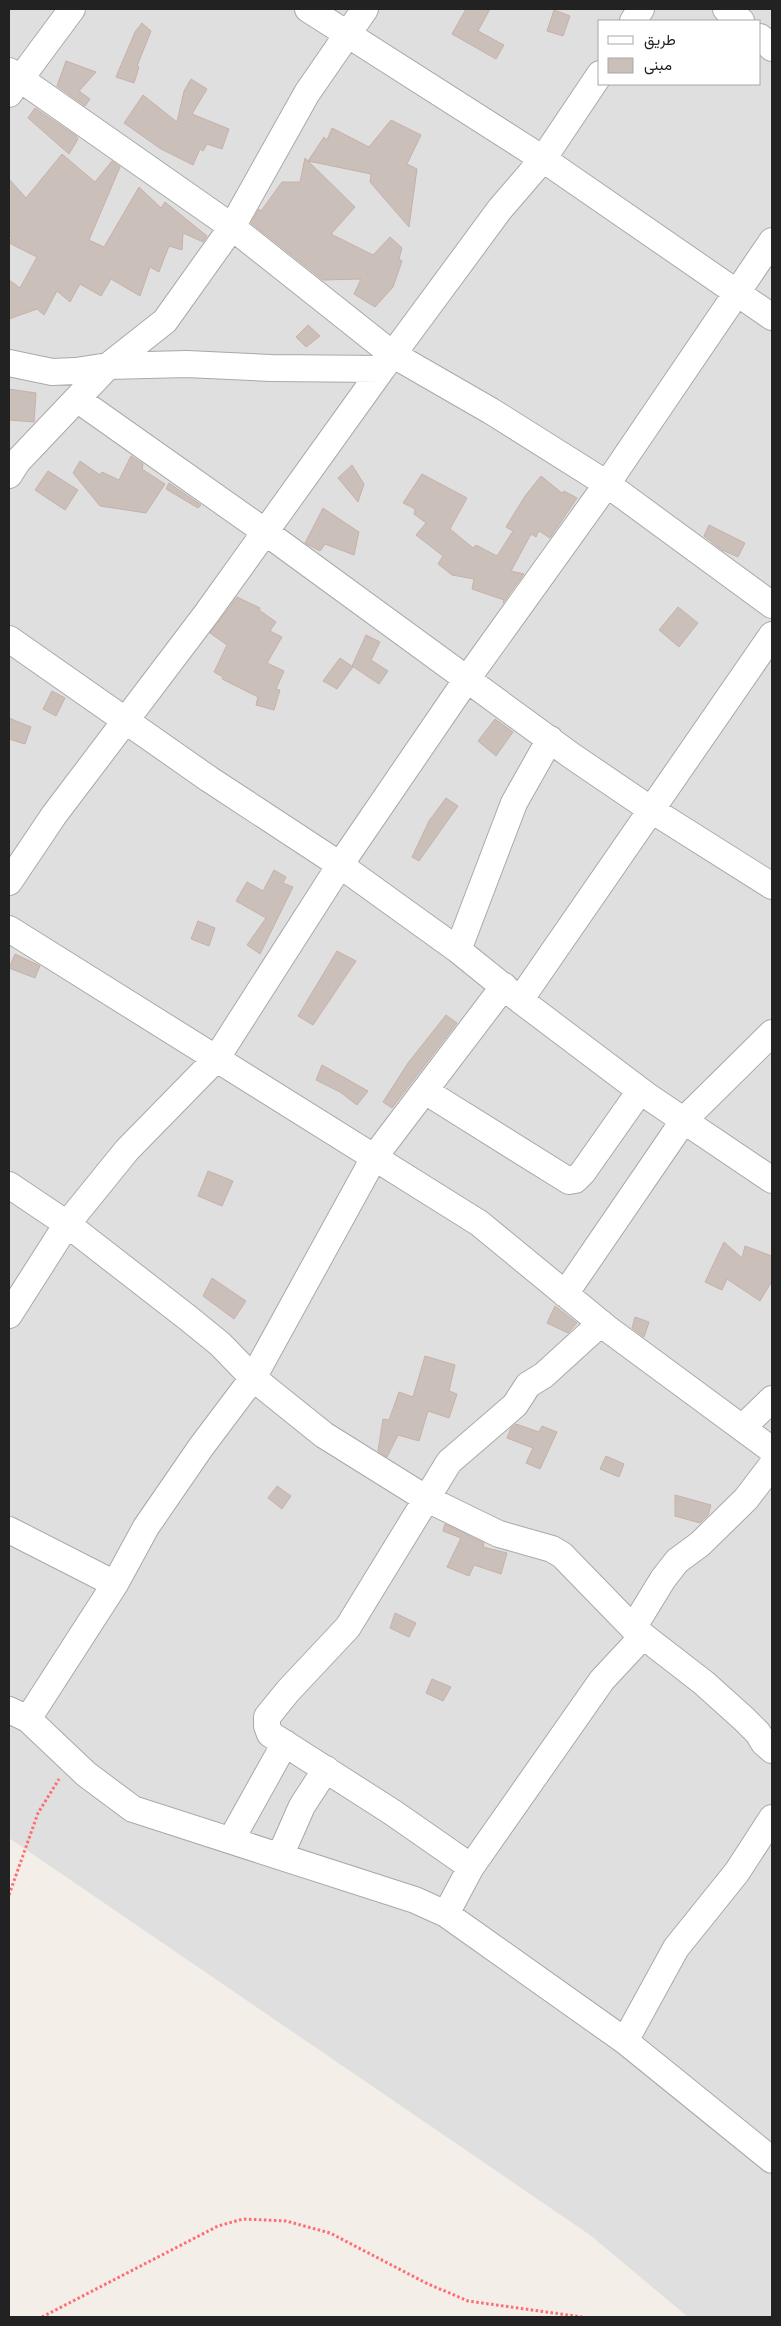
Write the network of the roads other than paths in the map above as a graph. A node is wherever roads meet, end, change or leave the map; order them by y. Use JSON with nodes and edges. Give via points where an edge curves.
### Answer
{"nodes":[{"id":1,"x":72,"y":9,"type":"edge"},
{"id":2,"x":308,"y":9,"type":"edge"},
{"id":3,"x":364,"y":9,"type":"edge"},
{"id":4,"x":641,"y":9,"type":"edge"},
{"id":5,"x":726,"y":9,"type":"edge"},
{"id":6,"x":634,"y":20,"type":"edge"},
{"id":7,"x":739,"y":20,"type":"edge"},
{"id":8,"x":348,"y":34,"type":"junction"},
{"id":9,"x":598,"y":77,"type":"edge"},
{"id":10,"x":12,"y":81,"type":"edge"},
{"id":11,"x":543,"y":159,"type":"junction"},
{"id":12,"x":232,"y":227,"type":"junction"},
{"id":13,"x":772,"y":241,"type":"edge"},
{"id":14,"x":736,"y":292,"type":"junction"},
{"id":15,"x":772,"y":317,"type":"edge"},
{"id":16,"x":387,"y":362,"type":"junction"},
{"id":17,"x":9,"y":363,"type":"edge"},
{"id":18,"x":108,"y":366,"type":"junction"},
{"id":19,"x":77,"y":399,"type":"junction"},
{"id":20,"x":12,"y":464,"type":"edge"},
{"id":21,"x":607,"y":484,"type":"junction"},
{"id":22,"x":264,"y":531,"type":"junction"},
{"id":23,"x":772,"y":605,"type":"edge"},
{"id":24,"x":772,"y":635,"type":"edge"},
{"id":25,"x":9,"y":639,"type":"edge"},
{"id":26,"x":467,"y":679,"type":"junction"},
{"id":27,"x":126,"y":721,"type":"junction"},
{"id":28,"x":550,"y":740,"type":"junction"},
{"id":29,"x":650,"y":809,"type":"junction"},
{"id":30,"x":340,"y":865,"type":"junction"},
{"id":31,"x":9,"y":882,"type":"edge"},
{"id":32,"x":772,"y":886,"type":"edge"},
{"id":33,"x":9,"y":928,"type":"edge"},
{"id":34,"x":458,"y":950,"type":"junction"},
{"id":35,"x":512,"y":993,"type":"junction"},
{"id":36,"x":772,"y":1033,"type":"edge"},
{"id":37,"x":216,"y":1059,"type":"junction"},
{"id":38,"x":425,"y":1091,"type":"junction"},
{"id":39,"x":640,"y":1091,"type":"junction"},
{"id":40,"x":684,"y":1120,"type":"junction"},
{"id":41,"x":375,"y":1156,"type":"junction"},
{"id":42,"x":772,"y":1180,"type":"edge"},
{"id":43,"x":9,"y":1186,"type":"edge"},
{"id":44,"x":67,"y":1224,"type":"junction"},
{"id":45,"x":565,"y":1294,"type":"junction"},
{"id":46,"x":9,"y":1315,"type":"edge"},
{"id":47,"x":600,"y":1323,"type":"junction"},
{"id":48,"x":253,"y":1378,"type":"junction"},
{"id":49,"x":772,"y":1399,"type":"edge"},
{"id":50,"x":742,"y":1428,"type":"junction"},
{"id":51,"x":772,"y":1450,"type":"edge"},
{"id":52,"x":772,"y":1465,"type":"edge"},
{"id":53,"x":425,"y":1498,"type":"junction"},
{"id":54,"x":9,"y":1530,"type":"edge"},
{"id":55,"x":115,"y":1584,"type":"junction"},
{"id":56,"x":638,"y":1632,"type":"junction"},
{"id":57,"x":18,"y":1714,"type":"edge"},
{"id":58,"x":285,"y":1744,"type":"junction"},
{"id":59,"x":772,"y":1750,"type":"edge"},
{"id":60,"x":326,"y":1769,"type":"junction"},
{"id":61,"x":772,"y":1818,"type":"edge"},
{"id":62,"x":231,"y":1840,"type":"junction"},
{"id":63,"x":280,"y":1856,"type":"junction"},
{"id":64,"x":471,"y":1867,"type":"junction"},
{"id":65,"x":446,"y":1914,"type":"junction"},
{"id":66,"x":625,"y":2041,"type":"junction"},
{"id":67,"x":772,"y":2160,"type":"edge"}],
"edges":[{"from":1,"to":10,"type":"street"},
{"from":2,"to":8,"type":"street"},
{"from":3,"to":8,"type":"street"},
{"from":4,"to":6,"type":"street"},
{"from":5,"to":7,"type":"street"},
{"from":8,"to":11,"type":"street"},
{"from":8,"to":12,"type":"street","via":[[307,92]]},
{"from":9,"to":11,"type":"street"},
{"from":10,"to":12,"type":"street"},
{"from":11,"to":14,"type":"street"},
{"from":11,"to":16,"type":"street","via":[[500,209]]},
{"from":12,"to":16,"type":"street"},
{"from":12,"to":18,"type":"street","via":[[165,320]]},
{"from":13,"to":14,"type":"street"},
{"from":14,"to":15,"type":"street"},
{"from":14,"to":21,"type":"street"},
{"from":16,"to":18,"type":"street","via":[[271,368],[187,364]]},
{"from":16,"to":21,"type":"street","via":[[491,411]]},
{"from":16,"to":22,"type":"street"},
{"from":17,"to":18,"type":"street","via":[[52,372],[76,372]]},
{"from":18,"to":19,"type":"street"},
{"from":19,"to":20,"type":"street"},
{"from":19,"to":22,"type":"street"},
{"from":21,"to":23,"type":"street"},
{"from":21,"to":26,"type":"street"},
{"from":22,"to":26,"type":"street"},
{"from":22,"to":27,"type":"street","via":[[207,614]]},
{"from":24,"to":29,"type":"street"},
{"from":25,"to":27,"type":"street"},
{"from":26,"to":28,"type":"street"},
{"from":26,"to":30,"type":"street"},
{"from":27,"to":30,"type":"street"},
{"from":27,"to":31,"type":"street","via":[[54,815]]},
{"from":28,"to":29,"type":"street"},
{"from":28,"to":34,"type":"street","via":[[514,803]]},
{"from":29,"to":32,"type":"street"},
{"from":29,"to":35,"type":"street"},
{"from":30,"to":34,"type":"street"},
{"from":30,"to":37,"type":"street"},
{"from":33,"to":37,"type":"street"},
{"from":34,"to":35,"type":"street"},
{"from":35,"to":38,"type":"street"},
{"from":35,"to":39,"type":"street"},
{"from":36,"to":40,"type":"street"},
{"from":37,"to":41,"type":"street"},
{"from":37,"to":44,"type":"street","via":[[127,1150]]},
{"from":38,"to":39,"type":"street","via":[[569,1181],[575,1180],[582,1172]]},
{"from":38,"to":41,"type":"street"},
{"from":39,"to":40,"type":"street"},
{"from":40,"to":42,"type":"street"},
{"from":40,"to":45,"type":"street"},
{"from":41,"to":45,"type":"street","via":[[479,1223]]},
{"from":41,"to":48,"type":"street"},
{"from":43,"to":44,"type":"street"},
{"from":44,"to":46,"type":"street"},
{"from":44,"to":48,"type":"street","via":[[220,1344]]},
{"from":45,"to":47,"type":"street"},
{"from":47,"to":50,"type":"street"},
{"from":47,"to":53,"type":"street","via":[[544,1375],[528,1385],[515,1405],[449,1462]]},
{"from":48,"to":53,"type":"street","via":[[324,1435]]},
{"from":48,"to":55,"type":"street","via":[[201,1446],[146,1527]]},
{"from":49,"to":50,"type":"street"},
{"from":50,"to":51,"type":"street"},
{"from":52,"to":56,"type":"street","via":[[746,1499],[700,1544],[677,1561],[663,1578]]},
{"from":53,"to":56,"type":"street","via":[[499,1534],[552,1548]]},
{"from":53,"to":58,"type":"street","via":[[348,1628],[267,1717],[270,1734]]},
{"from":54,"to":55,"type":"street"},
{"from":55,"to":57,"type":"street"},
{"from":56,"to":59,"type":"street","via":[[704,1683]]},
{"from":56,"to":64,"type":"street"},
{"from":57,"to":62,"type":"street","via":[[86,1774],[133,1808]]},
{"from":58,"to":60,"type":"street"},
{"from":58,"to":62,"type":"street"},
{"from":60,"to":63,"type":"street","via":[[302,1806]]},
{"from":60,"to":64,"type":"street"},
{"from":61,"to":66,"type":"street","via":[[737,1872],[676,1948]]},
{"from":62,"to":63,"type":"street"},
{"from":63,"to":65,"type":"street","via":[[415,1900]]},
{"from":64,"to":65,"type":"street"},
{"from":65,"to":66,"type":"street"},
{"from":66,"to":67,"type":"street"}]}
